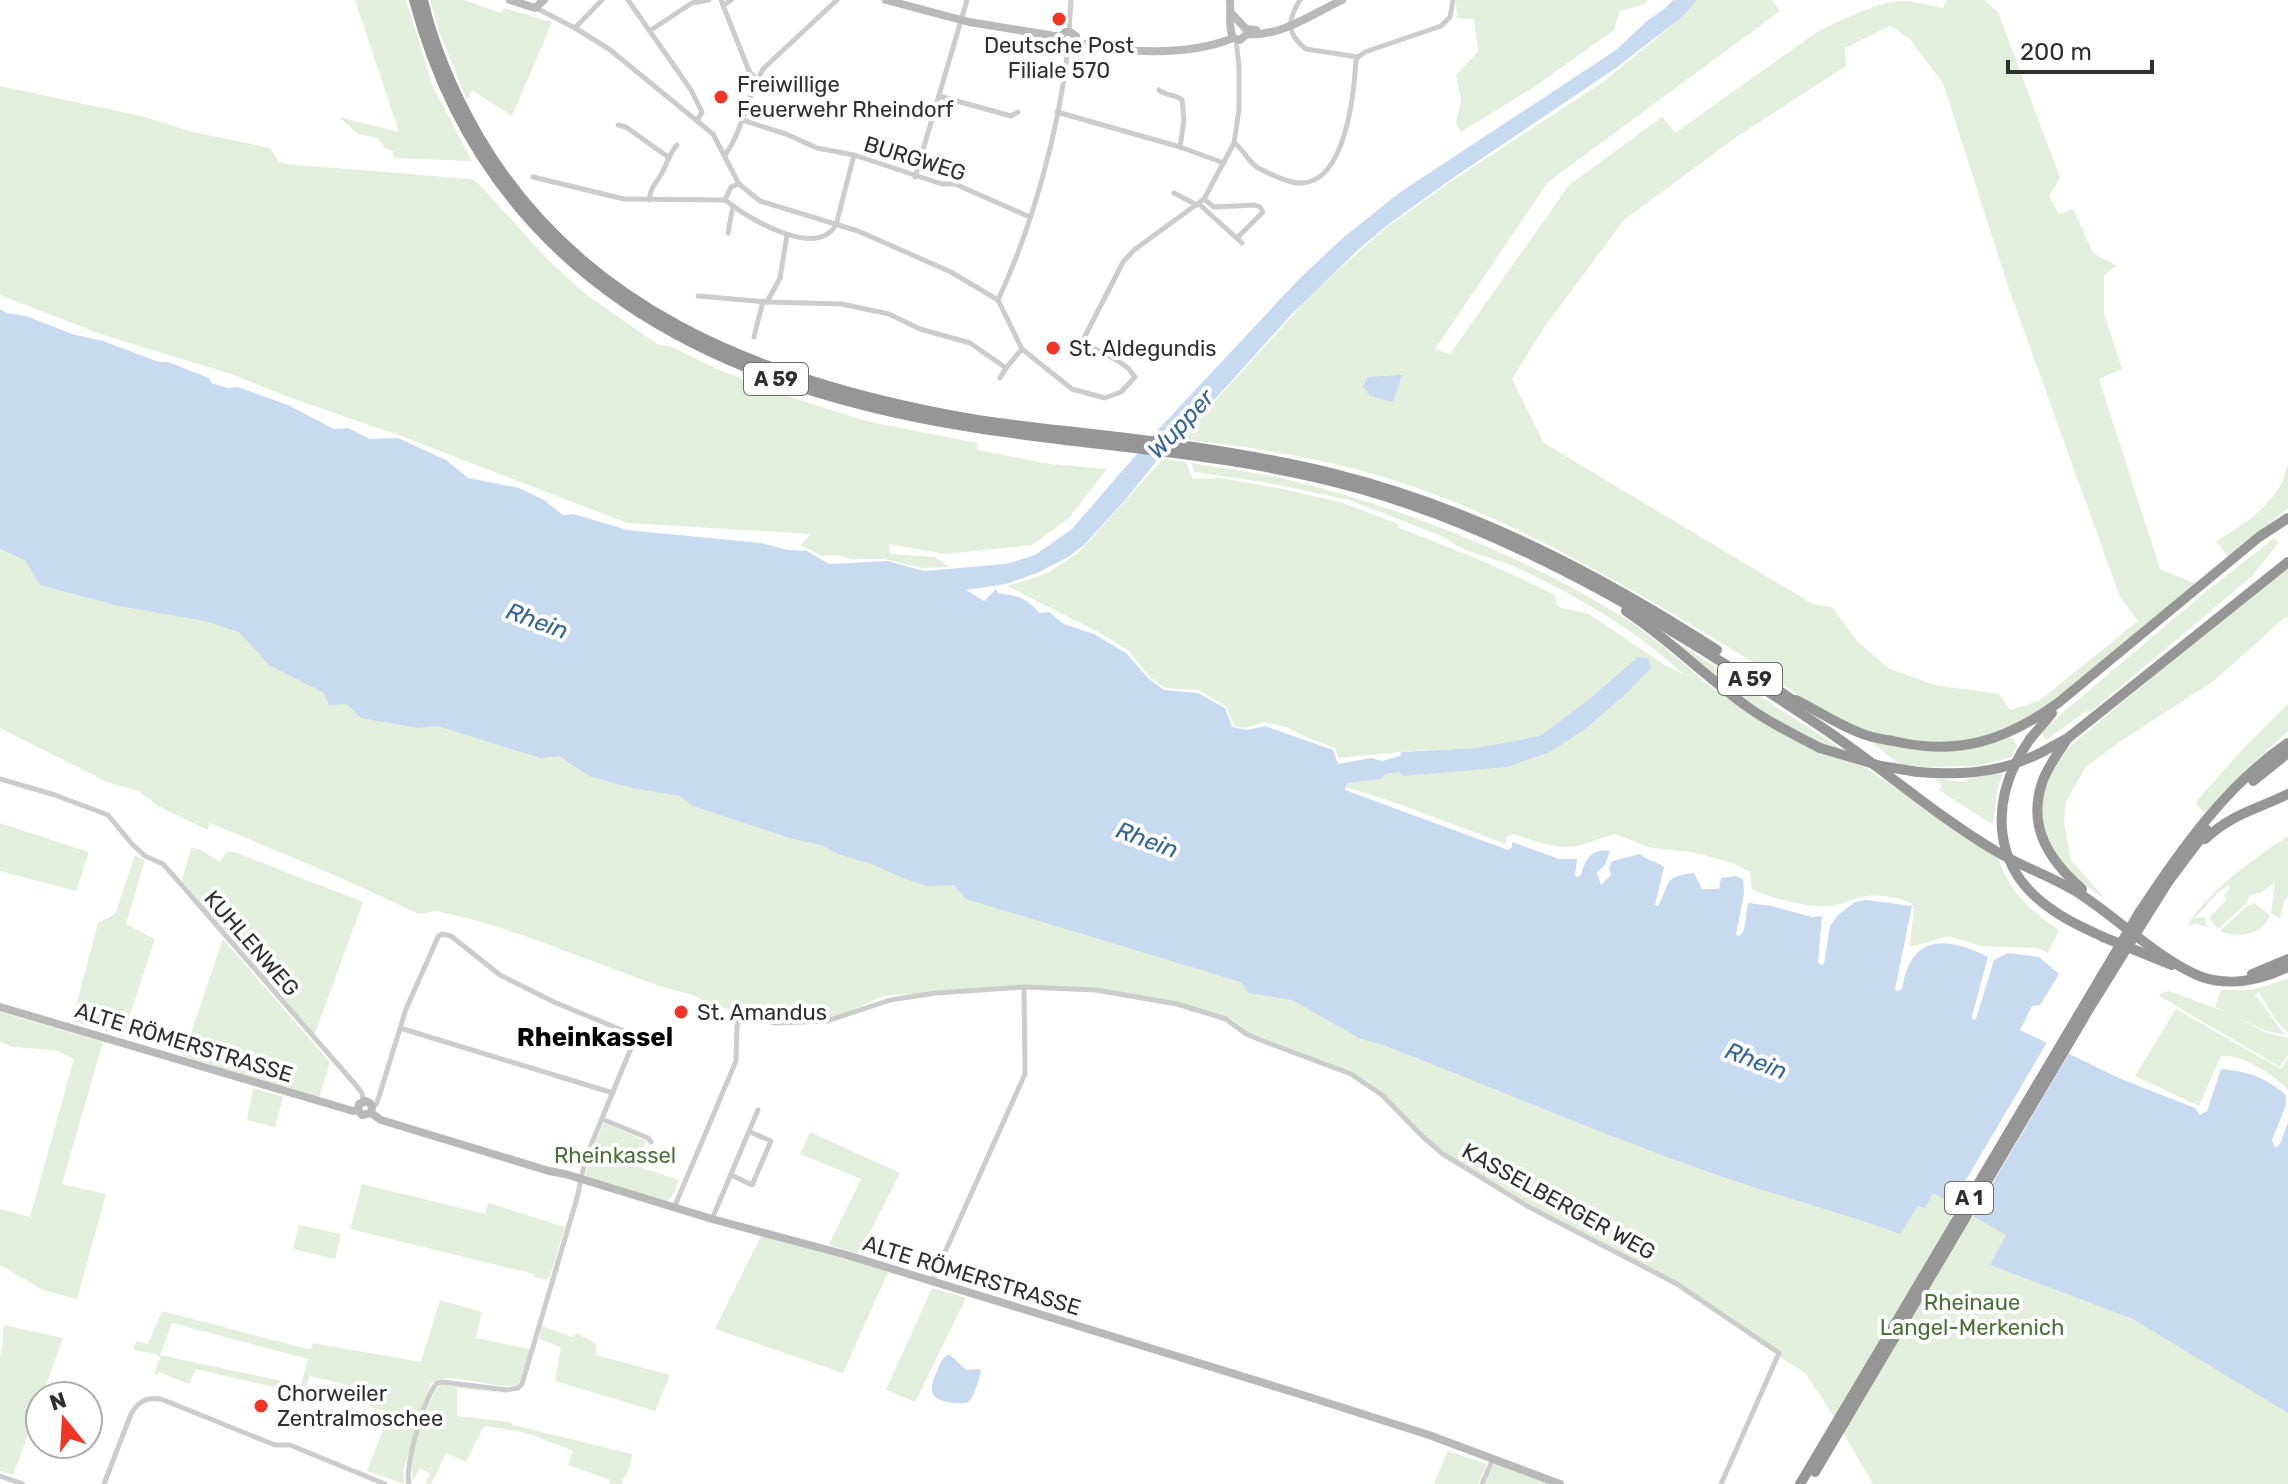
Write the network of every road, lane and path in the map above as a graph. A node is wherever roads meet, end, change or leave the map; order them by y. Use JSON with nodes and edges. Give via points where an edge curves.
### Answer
{"nodes":[{"id":1,"x":414,"y":0,"type":"edge"},
{"id":2,"x":423,"y":0,"type":"edge"},
{"id":3,"x":510,"y":0,"type":"edge"},
{"id":4,"x":544,"y":0,"type":"edge"},
{"id":5,"x":602,"y":0,"type":"edge"},
{"id":6,"x":628,"y":0,"type":"edge"},
{"id":7,"x":709,"y":0,"type":"edge"},
{"id":8,"x":731,"y":0,"type":"edge"},
{"id":9,"x":837,"y":0,"type":"edge"},
{"id":10,"x":886,"y":0,"type":"edge"},
{"id":11,"x":967,"y":0,"type":"edge"},
{"id":12,"x":1071,"y":0,"type":"edge"},
{"id":13,"x":1230,"y":0,"type":"edge"},
{"id":14,"x":1300,"y":0,"type":"edge"},
{"id":15,"x":1342,"y":0,"type":"edge"},
{"id":16,"x":1453,"y":0,"type":"edge"},
{"id":17,"x":722,"y":2,"type":"edge"},
{"id":18,"x":535,"y":8,"type":"junction"},
{"id":19,"x":960,"y":21,"type":"junction"},
{"id":20,"x":1289,"y":25,"type":"junction"},
{"id":21,"x":575,"y":28,"type":"junction"},
{"id":22,"x":651,"y":30,"type":"junction"},
{"id":23,"x":1238,"y":33,"type":"junction"},
{"id":24,"x":1065,"y":34,"type":"junction"},
{"id":25,"x":1076,"y":42,"type":"junction"},
{"id":26,"x":1068,"y":48,"type":"junction"},
{"id":27,"x":1358,"y":57,"type":"junction"},
{"id":28,"x":756,"y":79,"type":"junction"},
{"id":29,"x":1159,"y":90,"type":"dead end"},
{"id":30,"x":939,"y":96,"type":"junction"},
{"id":31,"x":1018,"y":112,"type":"dead end"},
{"id":32,"x":1057,"y":112,"type":"junction"},
{"id":33,"x":742,"y":120,"type":"junction"},
{"id":34,"x":697,"y":121,"type":"junction"},
{"id":35,"x":618,"y":125,"type":"dead end"},
{"id":36,"x":1234,"y":143,"type":"junction"},
{"id":37,"x":677,"y":145,"type":"dead end"},
{"id":38,"x":1180,"y":147,"type":"junction"},
{"id":39,"x":725,"y":155,"type":"junction"},
{"id":40,"x":854,"y":155,"type":"junction"},
{"id":41,"x":668,"y":157,"type":"junction"},
{"id":42,"x":1224,"y":163,"type":"junction"},
{"id":43,"x":533,"y":177,"type":"dead end"},
{"id":44,"x":915,"y":177,"type":"junction"},
{"id":45,"x":739,"y":184,"type":"junction"},
{"id":46,"x":1174,"y":193,"type":"dead end"},
{"id":47,"x":649,"y":200,"type":"junction"},
{"id":48,"x":725,"y":200,"type":"junction"},
{"id":49,"x":1200,"y":203,"type":"junction"},
{"id":50,"x":733,"y":206,"type":"junction"},
{"id":51,"x":1030,"y":217,"type":"junction"},
{"id":52,"x":836,"y":225,"type":"junction"},
{"id":53,"x":728,"y":233,"type":"dead end"},
{"id":54,"x":787,"y":235,"type":"junction"},
{"id":55,"x":698,"y":296,"type":"dead end"},
{"id":56,"x":998,"y":300,"type":"junction"},
{"id":57,"x":765,"y":301,"type":"junction"},
{"id":58,"x":754,"y":337,"type":"dead end"},
{"id":59,"x":1022,"y":349,"type":"junction"},
{"id":60,"x":1006,"y":368,"type":"junction"},
{"id":61,"x":1000,"y":378,"type":"dead end"},
{"id":62,"x":1101,"y":440,"type":"junction"},
{"id":63,"x":1220,"y":455,"type":"junction"},
{"id":64,"x":2288,"y":518,"type":"edge"},
{"id":65,"x":2288,"y":561,"type":"edge"},
{"id":66,"x":1546,"y":562,"type":"junction"},
{"id":67,"x":2104,"y":665,"type":"junction"},
{"id":68,"x":1787,"y":695,"type":"junction"},
{"id":69,"x":2068,"y":738,"type":"junction"},
{"id":70,"x":2288,"y":743,"type":"edge"},
{"id":71,"x":2288,"y":753,"type":"edge"},
{"id":72,"x":0,"y":779,"type":"edge"},
{"id":73,"x":2288,"y":794,"type":"edge"},
{"id":74,"x":2186,"y":857,"type":"junction"},
{"id":75,"x":2090,"y":895,"type":"junction"},
{"id":76,"x":2142,"y":915,"type":"junction"},
{"id":77,"x":2286,"y":965,"type":"edge"},
{"id":78,"x":2196,"y":974,"type":"junction"},
{"id":79,"x":1024,"y":987,"type":"junction"},
{"id":80,"x":0,"y":1007,"type":"edge"},
{"id":81,"x":400,"y":1028,"type":"junction"},
{"id":82,"x":613,"y":1093,"type":"junction"},
{"id":83,"x":363,"y":1101,"type":"junction"},
{"id":84,"x":358,"y":1110,"type":"junction"},
{"id":85,"x":372,"y":1110,"type":"junction"},
{"id":86,"x":758,"y":1110,"type":"dead end"},
{"id":87,"x":602,"y":1119,"type":"junction"},
{"id":88,"x":750,"y":1132,"type":"junction"},
{"id":89,"x":651,"y":1142,"type":"dead end"},
{"id":90,"x":731,"y":1175,"type":"junction"},
{"id":91,"x":581,"y":1179,"type":"junction"},
{"id":92,"x":674,"y":1208,"type":"junction"},
{"id":93,"x":712,"y":1219,"type":"junction"},
{"id":94,"x":932,"y":1281,"type":"junction"},
{"id":95,"x":1494,"y":1458,"type":"junction"},
{"id":96,"x":0,"y":1476,"type":"edge"},
{"id":97,"x":23,"y":1484,"type":"edge"},
{"id":98,"x":104,"y":1484,"type":"edge"},
{"id":99,"x":385,"y":1484,"type":"edge"},
{"id":100,"x":409,"y":1484,"type":"edge"},
{"id":101,"x":1482,"y":1484,"type":"edge"},
{"id":102,"x":1560,"y":1484,"type":"edge"},
{"id":103,"x":1721,"y":1484,"type":"edge"},
{"id":104,"x":1800,"y":1484,"type":"edge"},
{"id":105,"x":1808,"y":1484,"type":"edge"}],
"edges":[{"from":1,"to":62,"type":"highway","number":"A 59","via":[[447,94],[491,172],[554,246],[624,304],[694,345],[796,386],[927,420]]},
{"from":2,"to":62,"type":"highway","number":"A 59","via":[[459,100],[503,175],[575,256],[641,305],[727,350],[852,394]]},
{"from":3,"to":18,"type":"street"},
{"from":4,"to":18,"type":"street"},
{"from":5,"to":21,"type":"street"},
{"from":6,"to":22,"type":"street"},
{"from":7,"to":22,"type":"street","via":[[692,3]]},
{"from":8,"to":17,"type":"street"},
{"from":9,"to":28,"type":"street"},
{"from":10,"to":19,"type":"street"},
{"from":11,"to":19,"type":"street"},
{"from":12,"to":24,"type":"street"},
{"from":13,"to":23,"type":"street"},
{"from":14,"to":20,"type":"street"},
{"from":15,"to":20,"type":"street"},
{"from":16,"to":27,"type":"street","via":[[1450,17],[1441,26]]},
{"from":17,"to":28,"type":"street"},
{"from":18,"to":21,"type":"street"},
{"from":19,"to":24,"type":"street"},
{"from":19,"to":30,"type":"street"},
{"from":20,"to":23,"type":"street","via":[[1265,35]]},
{"from":20,"to":27,"type":"street","via":[[1306,49]]},
{"from":21,"to":34,"type":"street"},
{"from":22,"to":34,"type":"street","via":[[702,112]]},
{"from":23,"to":25,"type":"street","via":[[1172,50]]},
{"from":23,"to":36,"type":"street"},
{"from":24,"to":25,"type":"street","via":[[1075,35]]},
{"from":24,"to":26,"type":"street","via":[[1061,43]]},
{"from":25,"to":26,"type":"street"},
{"from":26,"to":32,"type":"street"},
{"from":27,"to":36,"type":"street","via":[[1340,144],[1322,177],[1292,182],[1258,168]]},
{"from":28,"to":33,"type":"street"},
{"from":29,"to":38,"type":"street","via":[[1182,100]]},
{"from":30,"to":31,"type":"street","via":[[1011,116]]},
{"from":30,"to":44,"type":"street"},
{"from":32,"to":38,"type":"street"},
{"from":32,"to":51,"type":"street"},
{"from":33,"to":39,"type":"street"},
{"from":33,"to":40,"type":"street","name":"BURGWEG","via":[[817,148]]},
{"from":34,"to":39,"type":"street","via":[[713,134]]},
{"from":35,"to":41,"type":"street"},
{"from":36,"to":42,"type":"street"},
{"from":37,"to":41,"type":"street"},
{"from":38,"to":42,"type":"street"},
{"from":39,"to":45,"type":"street"},
{"from":40,"to":44,"type":"street","name":"BURGWEG"},
{"from":40,"to":52,"type":"street"},
{"from":41,"to":47,"type":"street"},
{"from":42,"to":49,"type":"street"},
{"from":43,"to":47,"type":"street"},
{"from":44,"to":51,"type":"street","name":"BURGWEG","via":[[955,184]]},
{"from":45,"to":48,"type":"street","via":[[731,187]]},
{"from":45,"to":52,"type":"street","via":[[760,201]]},
{"from":46,"to":49,"type":"street"},
{"from":47,"to":48,"type":"street"},
{"from":48,"to":50,"type":"street"},
{"from":49,"to":49,"type":"street","via":[[1255,205],[1263,212],[1239,241]]},
{"from":49,"to":59,"type":"street","via":[[1123,262],[1083,340],[1118,361],[1135,377],[1130,384],[1105,398],[1087,394],[1072,389]]},
{"from":50,"to":53,"type":"street"},
{"from":50,"to":54,"type":"street"},
{"from":51,"to":56,"type":"street"},
{"from":52,"to":54,"type":"street","via":[[826,235]]},
{"from":52,"to":56,"type":"street","via":[[951,272]]},
{"from":54,"to":57,"type":"street","via":[[780,278]]},
{"from":55,"to":57,"type":"street"},
{"from":56,"to":59,"type":"street"},
{"from":57,"to":58,"type":"street"},
{"from":57,"to":60,"type":"street","via":[[842,304],[889,314],[970,343]]},
{"from":59,"to":60,"type":"street"},
{"from":60,"to":61,"type":"street"},
{"from":62,"to":63,"type":"highway","number":"A 59"},
{"from":63,"to":66,"type":"highway","number":"A 59","via":[[1361,489],[1467,526]]},
{"from":63,"to":68,"type":"highway","number":"A 59","via":[[1341,475],[1458,513],[1594,576]]},
{"from":64,"to":67,"type":"highway","number":"A 59"},
{"from":65,"to":69,"type":"highway"},
{"from":66,"to":69,"type":"highway","bridge":true,"via":[[1653,630],[1748,707],[1820,748],[1864,762],[1960,774],[2035,756]]},
{"from":66,"to":78,"type":"highway","number":"A 59","via":[[1719,659],[1998,853],[2076,891]]},
{"from":67,"to":68,"type":"highway","number":"A 59","via":[[2024,726],[1957,747],[1912,745],[1862,734]]},
{"from":67,"to":78,"type":"highway","bridge":true,"via":[[2043,722],[2013,767],[2002,798],[2001,829],[2009,859],[2024,884],[2054,911]]},
{"from":68,"to":75,"type":"highway","number":"A 59","via":[[1995,847]]},
{"from":69,"to":75,"type":"highway","via":[[2041,785],[2040,829],[2059,868]]},
{"from":70,"to":76,"type":"highway","number":"A 1","via":[[2260,764],[2189,840]]},
{"from":71,"to":74,"type":"highway","number":"A 1","via":[[2246,788]]},
{"from":72,"to":83,"type":"street","name":"KUHLENWEG","via":[[108,815],[145,856],[172,874],[354,1083]]},
{"from":73,"to":74,"type":"highway","via":[[2226,821]]},
{"from":74,"to":76,"type":"highway","number":"A 1"},
{"from":75,"to":77,"type":"highway","number":"A 59","via":[[2197,971],[2239,976]]},
{"from":76,"to":104,"type":"highway","number":"A 1","bridge":true,"via":[[2082,1005]]},
{"from":76,"to":105,"type":"highway","number":"A 1","bridge":true},
{"from":77,"to":78,"type":"highway","number":"A 59","via":[[2265,978],[2239,982]]},
{"from":79,"to":92,"type":"street","name":"KASSELBERGER WEG","via":[[902,998],[827,1021],[776,1023],[741,1016],[736,1061]]},
{"from":79,"to":94,"type":"street","via":[[1025,1074]]},
{"from":79,"to":103,"type":"street","name":"KASSELBERGER WEG","via":[[1096,990],[1177,1004],[1226,1019],[1246,1034],[1351,1074],[1373,1087],[1456,1163],[1677,1284],[1779,1353]]},
{"from":80,"to":84,"type":"street","name":"ALTE RÖMERSTRASSE"},
{"from":81,"to":82,"type":"street"},
{"from":81,"to":82,"type":"street","via":[[438,937],[451,936],[500,975],[636,1036]]},
{"from":81,"to":85,"type":"street"},
{"from":82,"to":87,"type":"street"},
{"from":83,"to":84,"type":"street"},
{"from":83,"to":85,"type":"street","name":"ALTE RÖMERSTRASSE"},
{"from":84,"to":85,"type":"street","name":"ALTE RÖMERSTRASSE","via":[[362,1115]]},
{"from":85,"to":91,"type":"street","name":"ALTE RÖMERSTRASSE","via":[[381,1120]]},
{"from":86,"to":88,"type":"street"},
{"from":87,"to":89,"type":"street"},
{"from":87,"to":91,"type":"street"},
{"from":88,"to":90,"type":"street"},
{"from":88,"to":90,"type":"street","via":[[771,1141],[752,1185]]},
{"from":90,"to":93,"type":"street"},
{"from":91,"to":92,"type":"street","name":"ALTE RÖMERSTRASSE"},
{"from":91,"to":100,"type":"street","via":[[522,1384],[507,1390],[437,1383],[413,1446]]},
{"from":92,"to":93,"type":"street","name":"ALTE RÖMERSTRASSE"},
{"from":93,"to":94,"type":"street","name":"ALTE RÖMERSTRASSE"},
{"from":94,"to":95,"type":"street","name":"ALTE RÖMERSTRASSE"},
{"from":95,"to":101,"type":"street"},
{"from":95,"to":102,"type":"street","name":"ALTE RÖMERSTRASSE"},
{"from":96,"to":97,"type":"street"},
{"from":98,"to":99,"type":"street","via":[[131,1414],[152,1397]]}]}
